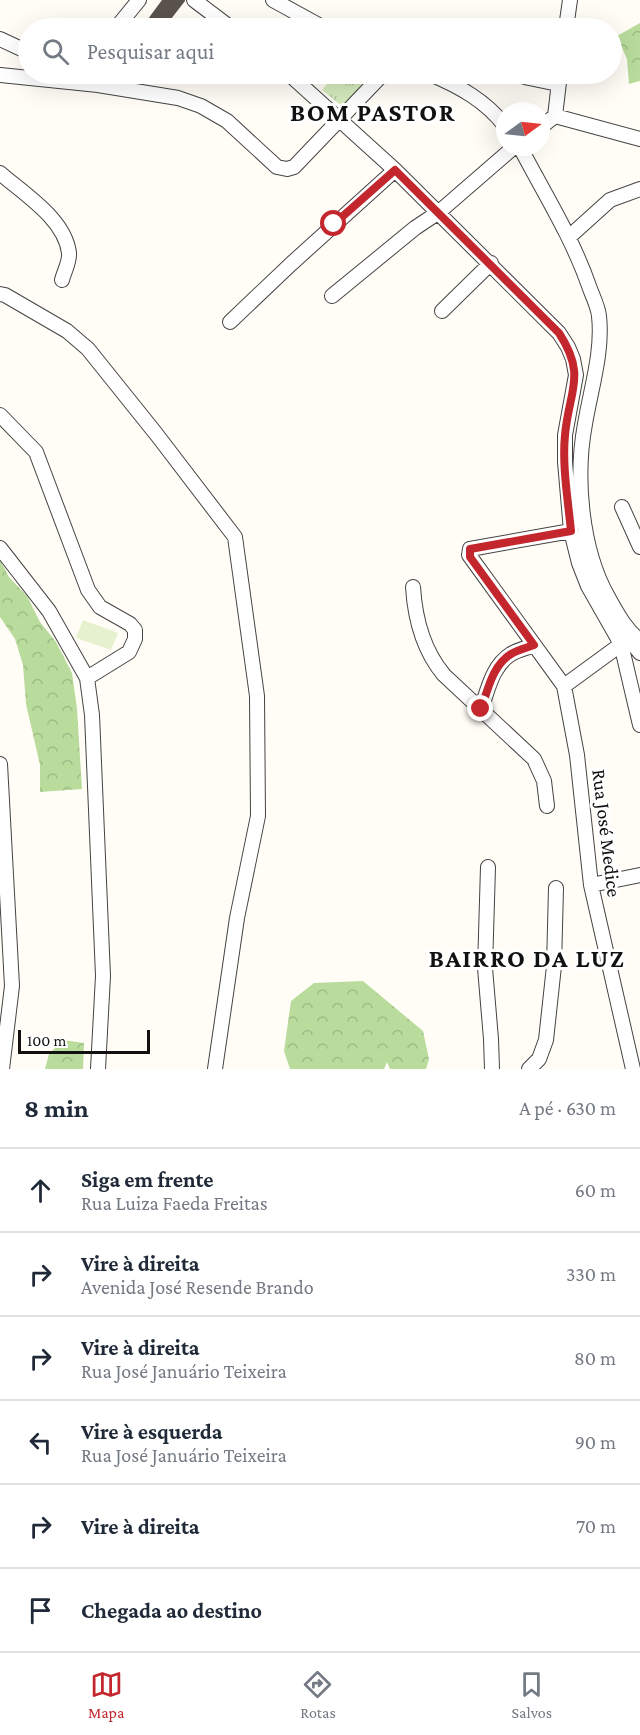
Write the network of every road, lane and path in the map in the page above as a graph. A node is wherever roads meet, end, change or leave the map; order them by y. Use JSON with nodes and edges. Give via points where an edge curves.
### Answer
{"nodes":[{"id":1,"x":139,"y":0,"type":"edge"},
{"id":2,"x":194,"y":0,"type":"edge"},
{"id":3,"x":273,"y":0,"type":"edge"},
{"id":4,"x":570,"y":0,"type":"edge"},
{"id":5,"x":124,"y":18,"type":"edge"},
{"id":6,"x":218,"y":18,"type":"edge"},
{"id":7,"x":306,"y":18,"type":"edge"},
{"id":8,"x":567,"y":18,"type":"edge"},
{"id":9,"x":0,"y":39,"type":"edge"},
{"id":10,"x":18,"y":47,"type":"edge"},
{"id":11,"x":0,"y":75,"type":"edge"},
{"id":12,"x":18,"y":77,"type":"edge"},
{"id":13,"x":80,"y":84,"type":"edge"},
{"id":14,"x":95,"y":84,"type":"edge"},
{"id":15,"x":301,"y":84,"type":"edge"},
{"id":16,"x":374,"y":84,"type":"edge"},
{"id":17,"x":452,"y":84,"type":"edge"},
{"id":18,"x":558,"y":84,"type":"edge"},
{"id":19,"x":98,"y":86,"type":"junction"},
{"id":20,"x":496,"y":116,"type":"edge"},
{"id":21,"x":555,"y":116,"type":"junction"},
{"id":22,"x":341,"y":119,"type":"junction"},
{"id":23,"x":550,"y":120,"type":"edge"},
{"id":24,"x":640,"y":139,"type":"edge"},
{"id":25,"x":504,"y":156,"type":"edge"},
{"id":26,"x":525,"y":156,"type":"edge"},
{"id":27,"x":395,"y":170,"type":"junction"},
{"id":28,"x":0,"y":172,"type":"edge"},
{"id":29,"x":640,"y":189,"type":"edge"},
{"id":30,"x":439,"y":212,"type":"junction"},
{"id":31,"x":570,"y":237,"type":"junction"},
{"id":32,"x":491,"y":263,"type":"junction"},
{"id":33,"x":62,"y":280,"type":"dead end"},
{"id":34,"x":0,"y":294,"type":"edge"},
{"id":35,"x":332,"y":296,"type":"dead end"},
{"id":36,"x":442,"y":311,"type":"dead end"},
{"id":37,"x":230,"y":322,"type":"dead end"},
{"id":38,"x":0,"y":415,"type":"edge"},
{"id":39,"x":622,"y":507,"type":"dead end"},
{"id":40,"x":571,"y":531,"type":"junction"},
{"id":41,"x":640,"y":547,"type":"edge"},
{"id":42,"x":0,"y":548,"type":"edge"},
{"id":43,"x":412,"y":587,"type":"dead end"},
{"id":44,"x":631,"y":640,"type":"edge"},
{"id":45,"x":534,"y":645,"type":"junction"},
{"id":46,"x":640,"y":653,"type":"edge"},
{"id":47,"x":87,"y":678,"type":"junction"},
{"id":48,"x":564,"y":686,"type":"junction"},
{"id":49,"x":481,"y":709,"type":"junction"},
{"id":50,"x":640,"y":725,"type":"edge"},
{"id":51,"x":0,"y":764,"type":"edge"},
{"id":52,"x":1,"y":797,"type":"edge"},
{"id":53,"x":547,"y":806,"type":"dead end"},
{"id":54,"x":488,"y":867,"type":"dead end"},
{"id":55,"x":640,"y":874,"type":"edge"},
{"id":56,"x":591,"y":885,"type":"junction"},
{"id":57,"x":556,"y":888,"type":"dead end"},
{"id":58,"x":3,"y":889,"type":"edge"},
{"id":59,"x":6,"y":986,"type":"edge"},
{"id":60,"x":2,"y":1069,"type":"edge"},
{"id":61,"x":98,"y":1069,"type":"edge"},
{"id":62,"x":215,"y":1069,"type":"edge"},
{"id":63,"x":492,"y":1069,"type":"edge"},
{"id":64,"x":529,"y":1069,"type":"edge"},
{"id":65,"x":633,"y":1069,"type":"edge"}],
"edges":[{"from":1,"to":5,"type":"street"},
{"from":2,"to":6,"type":"street"},
{"from":3,"to":7,"type":"street"},
{"from":4,"to":8,"type":"street"},
{"from":9,"to":10,"type":"street"},
{"from":11,"to":12,"type":"street"},
{"from":13,"to":19,"type":"street"},
{"from":14,"to":19,"type":"street"},
{"from":15,"to":22,"type":"street"},
{"from":16,"to":22,"type":"street"},
{"from":17,"to":20,"type":"street"},
{"from":18,"to":21,"type":"street"},
{"from":19,"to":22,"type":"street","via":[[170,96],[201,106],[227,121],[277,167],[287,169],[294,167]]},
{"from":21,"to":23,"type":"street"},
{"from":21,"to":24,"type":"street"},
{"from":22,"to":27,"type":"street"},
{"from":25,"to":30,"type":"street"},
{"from":26,"to":31,"type":"street"},
{"from":27,"to":30,"type":"street"},
{"from":27,"to":37,"type":"street"},
{"from":28,"to":33,"type":"street","via":[[52,218],[64,235],[70,255]]},
{"from":29,"to":31,"type":"street","via":[[610,200]]},
{"from":30,"to":32,"type":"street"},
{"from":30,"to":35,"type":"street"},
{"from":31,"to":44,"type":"street","via":[[599,314],[598,357],[580,456],[587,543],[601,585]]},
{"from":32,"to":36,"type":"street"},
{"from":32,"to":40,"type":"street","via":[[559,333],[573,359],[576,375],[565,435]]},
{"from":34,"to":62,"type":"street","via":[[67,331],[88,349],[236,537],[257,696],[258,816],[237,918]]},
{"from":38,"to":47,"type":"street","via":[[36,452],[88,590],[100,607],[135,630],[129,652]]},
{"from":39,"to":41,"type":"street"},
{"from":40,"to":44,"type":"street","via":[[588,586]]},
{"from":40,"to":45,"type":"street","via":[[469,552]]},
{"from":42,"to":47,"type":"street","via":[[49,611]]},
{"from":43,"to":49,"type":"street","via":[[419,627],[433,663]]},
{"from":44,"to":46,"type":"street"},
{"from":44,"to":48,"type":"street"},
{"from":44,"to":50,"type":"street"},
{"from":45,"to":48,"type":"street"},
{"from":45,"to":49,"type":"street","via":[[512,654],[499,666]]},
{"from":47,"to":61,"type":"street","via":[[92,715],[103,976]]},
{"from":48,"to":56,"type":"street","name":"Rua José Medice","via":[[577,755]]},
{"from":49,"to":53,"type":"street","via":[[534,759],[544,781]]},
{"from":51,"to":52,"type":"street"},
{"from":52,"to":58,"type":"street"},
{"from":54,"to":63,"type":"street","via":[[485,968]]},
{"from":55,"to":56,"type":"street"},
{"from":56,"to":65,"type":"street","name":"Rua José Medice"},
{"from":57,"to":64,"type":"street","via":[[554,966],[546,1040],[539,1059]]},
{"from":58,"to":59,"type":"street"},
{"from":59,"to":60,"type":"street"}]}
